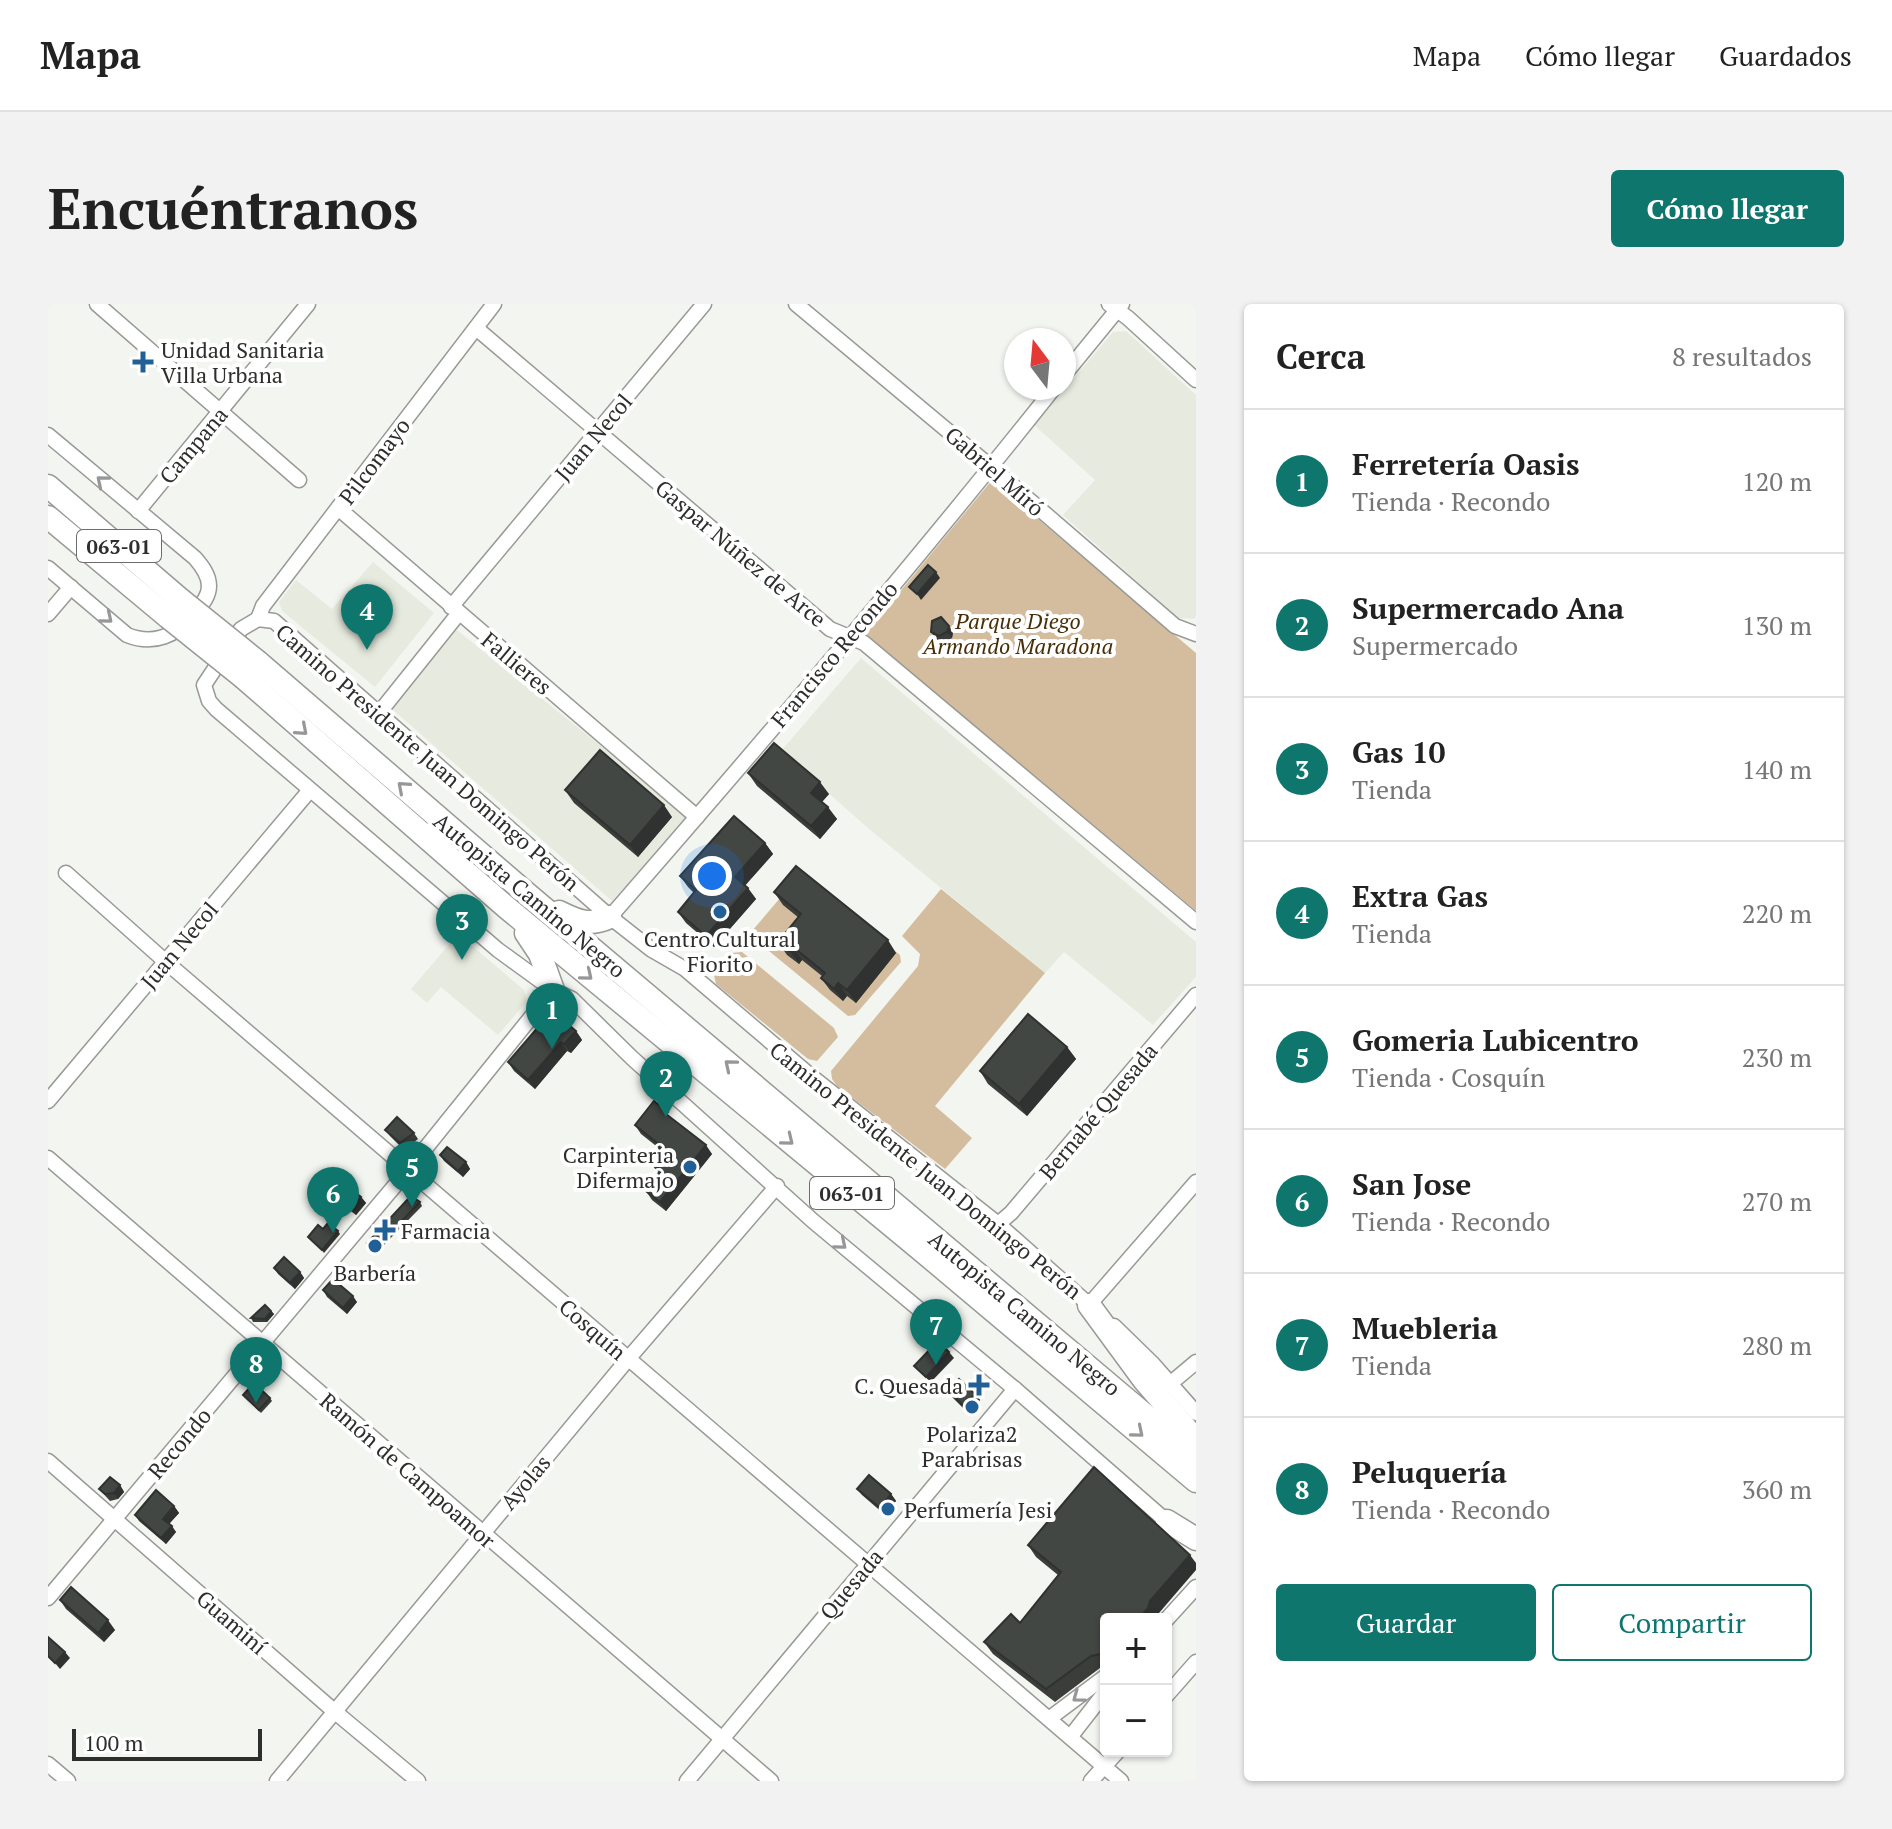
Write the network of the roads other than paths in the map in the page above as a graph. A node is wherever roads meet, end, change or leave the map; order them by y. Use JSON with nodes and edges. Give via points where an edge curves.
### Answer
{"nodes":[{"id":1,"x":97,"y":304,"type":"edge"},
{"id":2,"x":308,"y":304,"type":"edge"},
{"id":3,"x":494,"y":304,"type":"edge"},
{"id":4,"x":704,"y":304,"type":"edge"},
{"id":5,"x":796,"y":304,"type":"edge"},
{"id":6,"x":1117,"y":306,"type":"edge"},
{"id":7,"x":476,"y":328,"type":"junction"},
{"id":8,"x":1076,"y":359,"type":"edge"},
{"id":9,"x":1196,"y":380,"type":"edge"},
{"id":10,"x":1044,"y":400,"type":"edge"},
{"id":11,"x":221,"y":411,"type":"junction"},
{"id":12,"x":598,"y":431,"type":"junction"},
{"id":13,"x":48,"y":435,"type":"edge"},
{"id":14,"x":991,"y":467,"type":"junction"},
{"id":15,"x":299,"y":480,"type":"dead end"},
{"id":16,"x":51,"y":487,"type":"edge"},
{"id":17,"x":338,"y":508,"type":"junction"},
{"id":18,"x":138,"y":511,"type":"junction"},
{"id":19,"x":48,"y":517,"type":"edge"},
{"id":20,"x":48,"y":568,"type":"edge"},
{"id":21,"x":71,"y":587,"type":"junction"},
{"id":22,"x":174,"y":609,"type":"junction"},
{"id":23,"x":455,"y":610,"type":"junction"},
{"id":24,"x":48,"y":614,"type":"edge"},
{"id":25,"x":258,"y":619,"type":"junction"},
{"id":26,"x":1195,"y":632,"type":"edge"},
{"id":27,"x":848,"y":637,"type":"junction"},
{"id":28,"x":251,"y":670,"type":"junction"},
{"id":29,"x":379,"y":713,"type":"junction"},
{"id":30,"x":310,"y":790,"type":"junction"},
{"id":31,"x":697,"y":817,"type":"junction"},
{"id":32,"x":66,"y":873,"type":"dead end"},
{"id":33,"x":526,"y":893,"type":"junction"},
{"id":34,"x":506,"y":907,"type":"junction"},
{"id":35,"x":610,"y":917,"type":"junction"},
{"id":36,"x":1196,"y":922,"type":"edge"},
{"id":37,"x":166,"y":962,"type":"junction"},
{"id":38,"x":553,"y":990,"type":"junction"},
{"id":39,"x":1196,"y":995,"type":"edge"},
{"id":40,"x":48,"y":1101,"type":"edge"},
{"id":41,"x":48,"y":1158,"type":"edge"},
{"id":42,"x":408,"y":1170,"type":"junction"},
{"id":43,"x":1196,"y":1182,"type":"edge"},
{"id":44,"x":777,"y":1186,"type":"junction"},
{"id":45,"x":998,"y":1224,"type":"junction"},
{"id":46,"x":1089,"y":1305,"type":"junction"},
{"id":47,"x":262,"y":1344,"type":"junction"},
{"id":48,"x":628,"y":1359,"type":"junction"},
{"id":49,"x":1196,"y":1362,"type":"edge"},
{"id":50,"x":1171,"y":1383,"type":"junction"},
{"id":51,"x":1015,"y":1389,"type":"junction"},
{"id":52,"x":1196,"y":1413,"type":"edge"},
{"id":53,"x":1196,"y":1440,"type":"edge"},
{"id":54,"x":1196,"y":1458,"type":"edge"},
{"id":55,"x":48,"y":1461,"type":"edge"},
{"id":56,"x":1196,"y":1481,"type":"edge"},
{"id":57,"x":114,"y":1518,"type":"junction"},
{"id":58,"x":1167,"y":1521,"type":"junction"},
{"id":59,"x":482,"y":1534,"type":"junction"},
{"id":60,"x":1196,"y":1539,"type":"edge"},
{"id":61,"x":1196,"y":1547,"type":"edge"},
{"id":62,"x":867,"y":1564,"type":"junction"},
{"id":63,"x":1196,"y":1587,"type":"edge"},
{"id":64,"x":48,"y":1598,"type":"edge"},
{"id":65,"x":1172,"y":1613,"type":"edge"},
{"id":66,"x":1196,"y":1662,"type":"edge"},
{"id":67,"x":1100,"y":1680,"type":"edge"},
{"id":68,"x":1172,"y":1689,"type":"edge"},
{"id":69,"x":1100,"y":1699,"type":"edge"},
{"id":70,"x":334,"y":1711,"type":"junction"},
{"id":71,"x":1050,"y":1718,"type":"junction"},
{"id":72,"x":1071,"y":1736,"type":"junction"},
{"id":73,"x":722,"y":1740,"type":"junction"},
{"id":74,"x":1113,"y":1757,"type":"edge"},
{"id":75,"x":48,"y":1764,"type":"edge"},
{"id":76,"x":1105,"y":1766,"type":"junction"},
{"id":77,"x":68,"y":1781,"type":"edge"},
{"id":78,"x":277,"y":1781,"type":"edge"},
{"id":79,"x":418,"y":1781,"type":"edge"},
{"id":80,"x":687,"y":1781,"type":"edge"},
{"id":81,"x":771,"y":1781,"type":"edge"},
{"id":82,"x":1091,"y":1781,"type":"edge"},
{"id":83,"x":1121,"y":1781,"type":"edge"}],
"edges":[{"from":1,"to":11,"type":"street"},
{"from":2,"to":11,"type":"street","name":"Campana"},
{"from":3,"to":7,"type":"street","name":"Pilcomayo"},
{"from":4,"to":12,"type":"street","name":"Juan Necol"},
{"from":5,"to":14,"type":"street","name":"Gabriel Miró"},
{"from":6,"to":8,"type":"street"},
{"from":6,"to":9,"type":"street"},
{"from":7,"to":12,"type":"street","name":"Gaspar Núñez de Arce"},
{"from":7,"to":17,"type":"street","name":"Pilcomayo"},
{"from":10,"to":14,"type":"street","name":"Francisco Recondo"},
{"from":11,"to":15,"type":"street"},
{"from":11,"to":18,"type":"street","name":"Campana"},
{"from":12,"to":23,"type":"street","name":"Juan Necol"},
{"from":12,"to":27,"type":"street","name":"Gaspar Núñez de Arce","via":[[830,629]]},
{"from":18,"to":13,"type":"street","one_way":true},
{"from":14,"to":26,"type":"street","name":"Gabriel Miró","via":[[1175,626]]},
{"from":14,"to":27,"type":"street","name":"Francisco Recondo"},
{"from":16,"to":22,"type":"highway","name":"Autopista Camino Negro","number":"063-01"},
{"from":17,"to":23,"type":"street","name":"Fallieres"},
{"from":17,"to":25,"type":"street","name":"Pilcomayo"},
{"from":21,"to":18,"type":"street","one_way":true,"via":[[136,638],[159,639],[186,624],[206,598],[208,576],[195,558]]},
{"from":19,"to":22,"type":"highway","name":"Autopista Camino Negro","number":"063-01"},
{"from":20,"to":21,"type":"street"},
{"from":21,"to":24,"type":"street"},
{"from":22,"to":28,"type":"highway","name":"Autopista Camino Negro","number":"063-01","bridge":true},
{"from":23,"to":29,"type":"street","name":"Juan Necol"},
{"from":23,"to":31,"type":"street","name":"Fallieres"},
{"from":25,"to":29,"type":"street","name":"Camino Presidente Juan Domingo Perón","via":[[274,621]]},
{"from":25,"to":30,"type":"street","name":"Camino Presidente Juan Domingo Perón","via":[[241,629],[206,679],[205,694]]},
{"from":27,"to":31,"type":"street","name":"Francisco Recondo"},
{"from":27,"to":36,"type":"street","name":"Gaspar Núñez de Arce","via":[[864,643]]},
{"from":33,"to":28,"type":"highway","name":"Autopista Camino Negro","number":"063-01","one_way":true},
{"from":28,"to":34,"type":"highway","name":"Autopista Camino Negro","number":"063-01","one_way":true},
{"from":29,"to":35,"type":"street","name":"Camino Presidente Juan Domingo Perón"},
{"from":30,"to":37,"type":"street","name":"Juan Necol"},
{"from":30,"to":38,"type":"street","name":"Camino Presidente Juan Domingo Perón","via":[[498,950]]},
{"from":31,"to":35,"type":"street","name":"Francisco Recondo"},
{"from":32,"to":37,"type":"street","name":"Cosquín"},
{"from":33,"to":35,"type":"highway","via":[[577,922]]},
{"from":54,"to":33,"type":"highway","name":"Autopista Camino Negro","number":"063-01","one_way":true},
{"from":34,"to":38,"type":"highway","via":[[540,954]]},
{"from":34,"to":56,"type":"highway","name":"Autopista Camino Negro","number":"063-01","one_way":true},
{"from":35,"to":45,"type":"street","name":"Camino Presidente Juan Domingo Perón","via":[[685,969]]},
{"from":37,"to":40,"type":"street","name":"Juan Necol"},
{"from":37,"to":42,"type":"street","name":"Cosquín"},
{"from":38,"to":42,"type":"street","name":"Recondo"},
{"from":38,"to":44,"type":"street","name":"Camino Presidente Juan Domingo Perón","via":[[572,999]]},
{"from":39,"to":45,"type":"street","name":"Bernabé Quesada"},
{"from":41,"to":47,"type":"street","name":"Ramón de Campoamor"},
{"from":42,"to":47,"type":"street","name":"Recondo"},
{"from":42,"to":48,"type":"street","name":"Cosquín"},
{"from":43,"to":46,"type":"street"},
{"from":44,"to":48,"type":"street","name":"Ayolas"},
{"from":44,"to":51,"type":"street","name":"Camino Presidente Juan Domingo Perón","one_way":true},
{"from":45,"to":46,"type":"street","name":"Camino Presidente Juan Domingo Perón"},
{"from":46,"to":50,"type":"street","name":"Camino Presidente Juan Domingo Perón"},
{"from":46,"to":53,"type":"highway"},
{"from":47,"to":57,"type":"street","name":"Recondo"},
{"from":47,"to":59,"type":"street","name":"Ramón de Campoamor"},
{"from":48,"to":59,"type":"street","name":"Ayolas"},
{"from":48,"to":62,"type":"street","name":"Cosquín"},
{"from":49,"to":50,"type":"street"},
{"from":50,"to":52,"type":"street","name":"Camino Presidente Juan Domingo Perón"},
{"from":51,"to":58,"type":"street","name":"Camino Presidente Juan Domingo Perón"},
{"from":51,"to":62,"type":"street","name":"Quesada"},
{"from":55,"to":57,"type":"street","name":"Guaminí"},
{"from":57,"to":64,"type":"street","name":"Recondo"},
{"from":57,"to":70,"type":"street","name":"Guaminí"},
{"from":58,"to":60,"type":"highway"},
{"from":58,"to":61,"type":"street","name":"Camino Presidente Juan Domingo Perón"},
{"from":59,"to":70,"type":"street","name":"Ayolas"},
{"from":59,"to":73,"type":"street","name":"Ramón de Campoamor"},
{"from":62,"to":71,"type":"street","name":"Cosquín"},
{"from":62,"to":73,"type":"street","name":"Quesada"},
{"from":63,"to":65,"type":"street"},
{"from":66,"to":68,"type":"street"},
{"from":67,"to":71,"type":"street","one_way":true},
{"from":69,"to":72,"type":"street"},
{"from":70,"to":78,"type":"street","name":"Ayolas"},
{"from":70,"to":79,"type":"street","name":"Guaminí"},
{"from":71,"to":72,"type":"street","name":"Cosquín"},
{"from":72,"to":76,"type":"street","name":"Cosquín"},
{"from":73,"to":80,"type":"street","name":"Quesada"},
{"from":73,"to":81,"type":"street","name":"Ramón de Campoamor"},
{"from":74,"to":76,"type":"street"},
{"from":75,"to":77,"type":"street"},
{"from":76,"to":82,"type":"street"},
{"from":76,"to":83,"type":"street","name":"Cosquín"}]}
